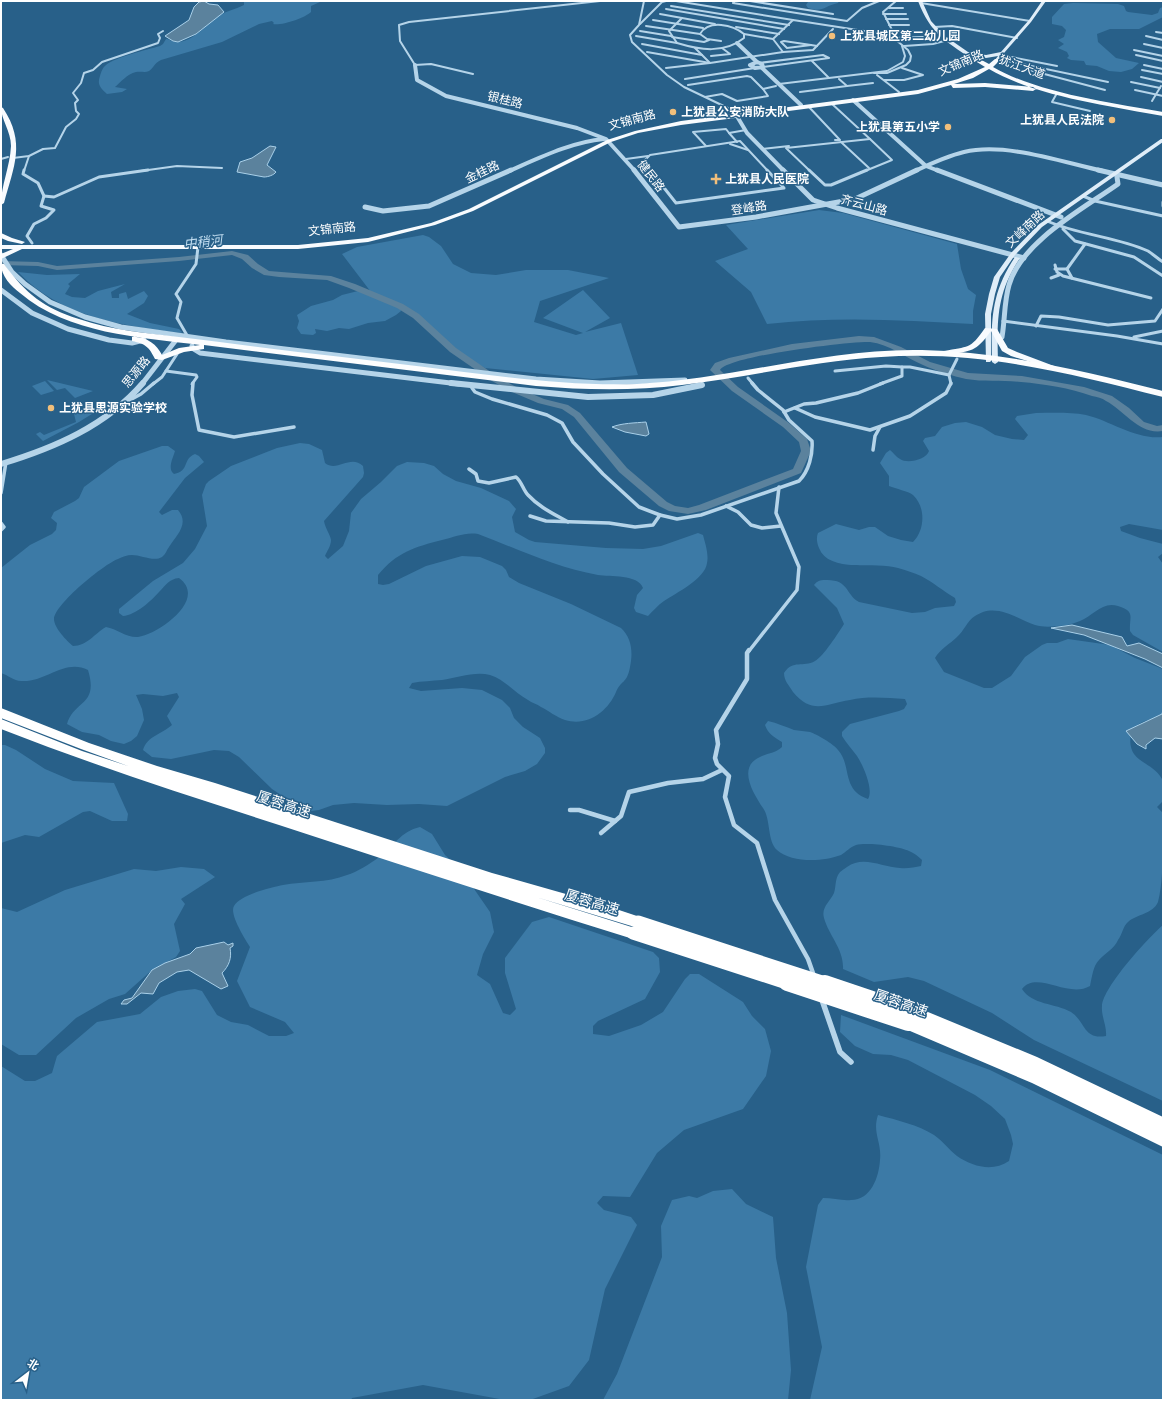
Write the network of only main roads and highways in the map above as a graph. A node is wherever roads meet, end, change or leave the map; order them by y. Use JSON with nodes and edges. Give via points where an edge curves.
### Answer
{"nodes":[{"id":1,"x":1044,"y":1,"type":"edge"},
{"id":2,"x":920,"y":2,"type":"edge"},
{"id":3,"x":959,"y":49,"type":"junction"},
{"id":4,"x":1000,"y":57,"type":"junction"},
{"id":5,"x":974,"y":58,"type":"junction"},
{"id":6,"x":989,"y":66,"type":"junction"},
{"id":7,"x":974,"y":72,"type":"junction"},
{"id":8,"x":1013,"y":75,"type":"junction"},
{"id":9,"x":931,"y":89,"type":"junction"},
{"id":10,"x":1071,"y":95,"type":"junction"},
{"id":11,"x":1,"y":109,"type":"edge"},
{"id":12,"x":1152,"y":111,"type":"junction"},
{"id":13,"x":1163,"y":112,"type":"edge"},
{"id":14,"x":736,"y":114,"type":"junction"},
{"id":15,"x":1,"y":118,"type":"edge"},
{"id":16,"x":1163,"y":118,"type":"edge"},
{"id":17,"x":607,"y":140,"type":"junction"},
{"id":18,"x":1163,"y":140,"type":"edge"},
{"id":19,"x":1163,"y":146,"type":"edge"},
{"id":20,"x":10,"y":158,"type":"junction"},
{"id":21,"x":1118,"y":175,"type":"junction"},
{"id":22,"x":1,"y":181,"type":"edge"},
{"id":23,"x":1,"y":203,"type":"edge"},
{"id":24,"x":1,"y":235,"type":"edge"},
{"id":25,"x":1,"y":244,"type":"edge"},
{"id":26,"x":34,"y":244,"type":"junction"},
{"id":27,"x":1,"y":247,"type":"edge"},
{"id":28,"x":2,"y":257,"type":"edge"},
{"id":29,"x":5,"y":272,"type":"edge"},
{"id":30,"x":991,"y":330,"type":"junction"},
{"id":31,"x":143,"y":340,"type":"junction"},
{"id":32,"x":996,"y":340,"type":"junction"},
{"id":33,"x":172,"y":342,"type":"junction"},
{"id":34,"x":189,"y":343,"type":"junction"},
{"id":35,"x":947,"y":353,"type":"junction"},
{"id":36,"x":938,"y":355,"type":"junction"},
{"id":37,"x":992,"y":359,"type":"junction"},
{"id":38,"x":1050,"y":366,"type":"junction"},
{"id":39,"x":458,"y":374,"type":"junction"},
{"id":40,"x":747,"y":375,"type":"junction"},
{"id":41,"x":1094,"y":378,"type":"junction"},
{"id":42,"x":1163,"y":394,"type":"edge"},
{"id":43,"x":1163,"y":398,"type":"edge"},
{"id":44,"x":1,"y":713,"type":"edge"},
{"id":45,"x":1,"y":724,"type":"edge"},
{"id":46,"x":263,"y":809,"type":"junction"},
{"id":47,"x":910,"y":1017,"type":"junction"},
{"id":48,"x":1163,"y":1125,"type":"edge"},
{"id":49,"x":1163,"y":1138,"type":"edge"}],
"edges":[{"from":1,"to":4,"type":"main road"},
{"from":2,"to":3,"type":"main road","via":[[934,27]]},
{"from":3,"to":4,"type":"main road"},
{"from":3,"to":5,"type":"main road"},
{"from":4,"to":6,"type":"main road","name":"文锦南路"},
{"from":4,"to":8,"type":"main road","via":[[1006,69]]},
{"from":5,"to":6,"type":"main road","name":"犹江大道"},
{"from":5,"to":7,"type":"main road","via":[[977,64]]},
{"from":6,"to":7,"type":"main road","name":"文锦南路"},
{"from":6,"to":8,"type":"main road","name":"犹江大道"},
{"from":7,"to":8,"type":"main road"},
{"from":7,"to":9,"type":"main road","name":"文锦南路"},
{"from":7,"to":14,"type":"main road","name":"文锦南路","via":[[942,84],[899,92]]},
{"from":8,"to":10,"type":"main road","name":"犹江大道"},
{"from":8,"to":12,"type":"main road","name":"犹江大道","via":[[1072,93]]},
{"from":9,"to":10,"type":"main road","via":[[991,85]]},
{"from":9,"to":14,"type":"main road","name":"文锦南路"},
{"from":10,"to":12,"type":"main road","name":"犹江大道"},
{"from":11,"to":20,"type":"main road","via":[[12,126],[15,142]]},
{"from":12,"to":13,"type":"main road"},
{"from":12,"to":16,"type":"main road"},
{"from":14,"to":17,"type":"main road","name":"文锦南路","via":[[656,127]]},
{"from":15,"to":20,"type":"main road","via":[[7,135]]},
{"from":17,"to":26,"type":"main road","name":"文锦南路","via":[[453,213],[368,236],[297,243]]},
{"from":17,"to":26,"type":"main road","name":"文锦南路","via":[[471,210],[392,235],[317,246],[198,250]]},
{"from":18,"to":21,"type":"main road","name":"文峰南路"},
{"from":19,"to":21,"type":"main road","name":"文峰南路"},
{"from":20,"to":22,"type":"main road"},
{"from":20,"to":23,"type":"main road"},
{"from":21,"to":30,"type":"main road","name":"文峰南路","via":[[1050,222],[1018,256],[1003,279]]},
{"from":24,"to":26,"type":"main road","via":[[15,241]]},
{"from":25,"to":26,"type":"main road","name":"文锦南路"},
{"from":26,"to":27,"type":"main road","name":"文锦南路"},
{"from":26,"to":28,"type":"main road"},
{"from":29,"to":31,"type":"highway","via":[[19,296],[51,316],[93,331]]},
{"from":29,"to":33,"type":"highway","via":[[24,294],[75,320],[122,333]]},
{"from":30,"to":32,"type":"main road"},
{"from":30,"to":35,"type":"main road","via":[[971,348]]},
{"from":30,"to":37,"type":"main road","name":"文峰南路"},
{"from":31,"to":33,"type":"highway"},
{"from":31,"to":34,"type":"highway","via":[[154,348],[160,358],[180,350]]},
{"from":32,"to":37,"type":"main road"},
{"from":32,"to":38,"type":"main road","via":[[1014,354]]},
{"from":33,"to":34,"type":"highway"},
{"from":34,"to":39,"type":"highway"},
{"from":34,"to":39,"type":"highway","via":[[202,347]]},
{"from":35,"to":36,"type":"highway"},
{"from":35,"to":37,"type":"highway"},
{"from":36,"to":37,"type":"highway","via":[[957,359]]},
{"from":36,"to":40,"type":"highway","via":[[842,363]]},
{"from":36,"to":40,"type":"highway","via":[[881,354],[841,358]]},
{"from":37,"to":38,"type":"highway"},
{"from":37,"to":41,"type":"highway"},
{"from":38,"to":41,"type":"highway"},
{"from":39,"to":40,"type":"highway","via":[[534,389],[600,392]]},
{"from":41,"to":42,"type":"highway"},
{"from":41,"to":43,"type":"highway"},
{"from":44,"to":46,"type":"highway","name":"厦蓉高速","via":[[85,746]]},
{"from":45,"to":46,"type":"highway","name":"厦蓉高速","via":[[78,754]]},
{"from":46,"to":47,"type":"highway","name":"厦蓉高速","bridge":true,"via":[[490,889],[599,916]]},
{"from":47,"to":48,"type":"highway","name":"厦蓉高速","via":[[1032,1062]]},
{"from":47,"to":49,"type":"highway","name":"厦蓉高速"}]}
